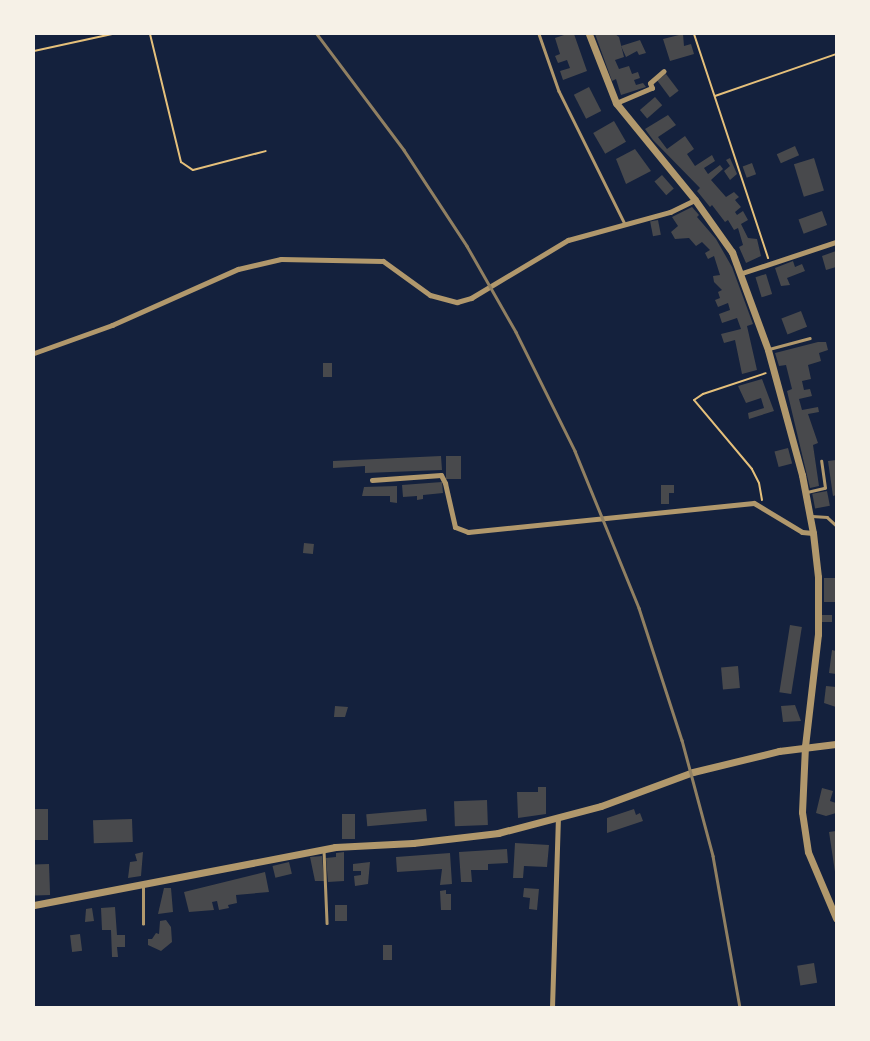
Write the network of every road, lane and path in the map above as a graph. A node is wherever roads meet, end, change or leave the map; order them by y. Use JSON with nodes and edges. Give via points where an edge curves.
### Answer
{"nodes":[{"id":1,"x":112,"y":34,"type":"edge"},
{"id":2,"x":150,"y":34,"type":"edge"},
{"id":3,"x":539,"y":34,"type":"edge"},
{"id":4,"x":589,"y":34,"type":"edge"},
{"id":5,"x":694,"y":34,"type":"edge"},
{"id":6,"x":34,"y":52,"type":"edge"},
{"id":7,"x":836,"y":54,"type":"edge"},
{"id":8,"x":664,"y":71,"type":"dead end"},
{"id":9,"x":715,"y":96,"type":"junction"},
{"id":10,"x":616,"y":103,"type":"junction"},
{"id":11,"x":266,"y":151,"type":"dead end"},
{"id":12,"x":695,"y":200,"type":"junction"},
{"id":13,"x":625,"y":224,"type":"junction"},
{"id":14,"x":836,"y":242,"type":"edge"},
{"id":15,"x":770,"y":264,"type":"junction"},
{"id":16,"x":742,"y":273,"type":"junction"},
{"id":17,"x":810,"y":338,"type":"dead end"},
{"id":18,"x":768,"y":350,"type":"junction"},
{"id":19,"x":34,"y":353,"type":"edge"},
{"id":20,"x":773,"y":371,"type":"junction"},
{"id":21,"x":821,"y":461,"type":"dead end"},
{"id":22,"x":372,"y":480,"type":"dead end"},
{"id":23,"x":806,"y":492,"type":"junction"},
{"id":24,"x":764,"y":506,"type":"junction"},
{"id":25,"x":811,"y":516,"type":"junction"},
{"id":26,"x":836,"y":525,"type":"edge"},
{"id":27,"x":813,"y":533,"type":"junction"},
{"id":28,"x":836,"y":744,"type":"edge"},
{"id":29,"x":805,"y":746,"type":"junction"},
{"id":30,"x":558,"y":818,"type":"junction"},
{"id":31,"x":324,"y":849,"type":"junction"},
{"id":32,"x":143,"y":885,"type":"junction"},
{"id":33,"x":34,"y":906,"type":"edge"},
{"id":34,"x":836,"y":918,"type":"edge"},
{"id":35,"x":328,"y":923,"type":"dead end"},
{"id":36,"x":143,"y":924,"type":"dead end"},
{"id":37,"x":552,"y":1007,"type":"edge"}],
"edges":[{"from":1,"to":6,"type":"path"},
{"from":2,"to":11,"type":"path","via":[[181,162],[193,170]]},
{"from":3,"to":13,"type":"lane","via":[[559,91]]},
{"from":4,"to":10,"type":"street"},
{"from":5,"to":9,"type":"path"},
{"from":7,"to":9,"type":"path"},
{"from":8,"to":10,"type":"street","via":[[650,83],[652,88]]},
{"from":9,"to":15,"type":"path"},
{"from":10,"to":12,"type":"street"},
{"from":12,"to":13,"type":"street","via":[[670,212]]},
{"from":12,"to":16,"type":"street","via":[[722,234]]},
{"from":13,"to":19,"type":"street","via":[[568,240],[471,298],[457,302],[430,296],[388,264],[373,259],[260,262],[238,268],[105,328]]},
{"from":14,"to":15,"type":"street"},
{"from":15,"to":16,"type":"street"},
{"from":16,"to":18,"type":"street"},
{"from":17,"to":18,"type":"lane"},
{"from":18,"to":20,"type":"street"},
{"from":20,"to":23,"type":"street"},
{"from":20,"to":24,"type":"path","via":[[702,394],[694,400],[752,468]]},
{"from":21,"to":23,"type":"lane","via":[[825,488]]},
{"from":22,"to":24,"type":"street","via":[[441,476],[446,483],[455,527],[468,532],[754,503]]},
{"from":23,"to":25,"type":"street"},
{"from":24,"to":27,"type":"street","via":[[802,532]]},
{"from":25,"to":26,"type":"lane","via":[[827,517]]},
{"from":25,"to":27,"type":"street"},
{"from":27,"to":29,"type":"street","via":[[820,606]]},
{"from":28,"to":29,"type":"street"},
{"from":29,"to":30,"type":"street","via":[[693,772]]},
{"from":29,"to":34,"type":"street","via":[[804,840]]},
{"from":30,"to":31,"type":"street","via":[[498,833],[455,839]]},
{"from":30,"to":37,"type":"street"},
{"from":31,"to":32,"type":"street"},
{"from":31,"to":35,"type":"lane"},
{"from":32,"to":33,"type":"street"},
{"from":32,"to":36,"type":"lane"}]}
